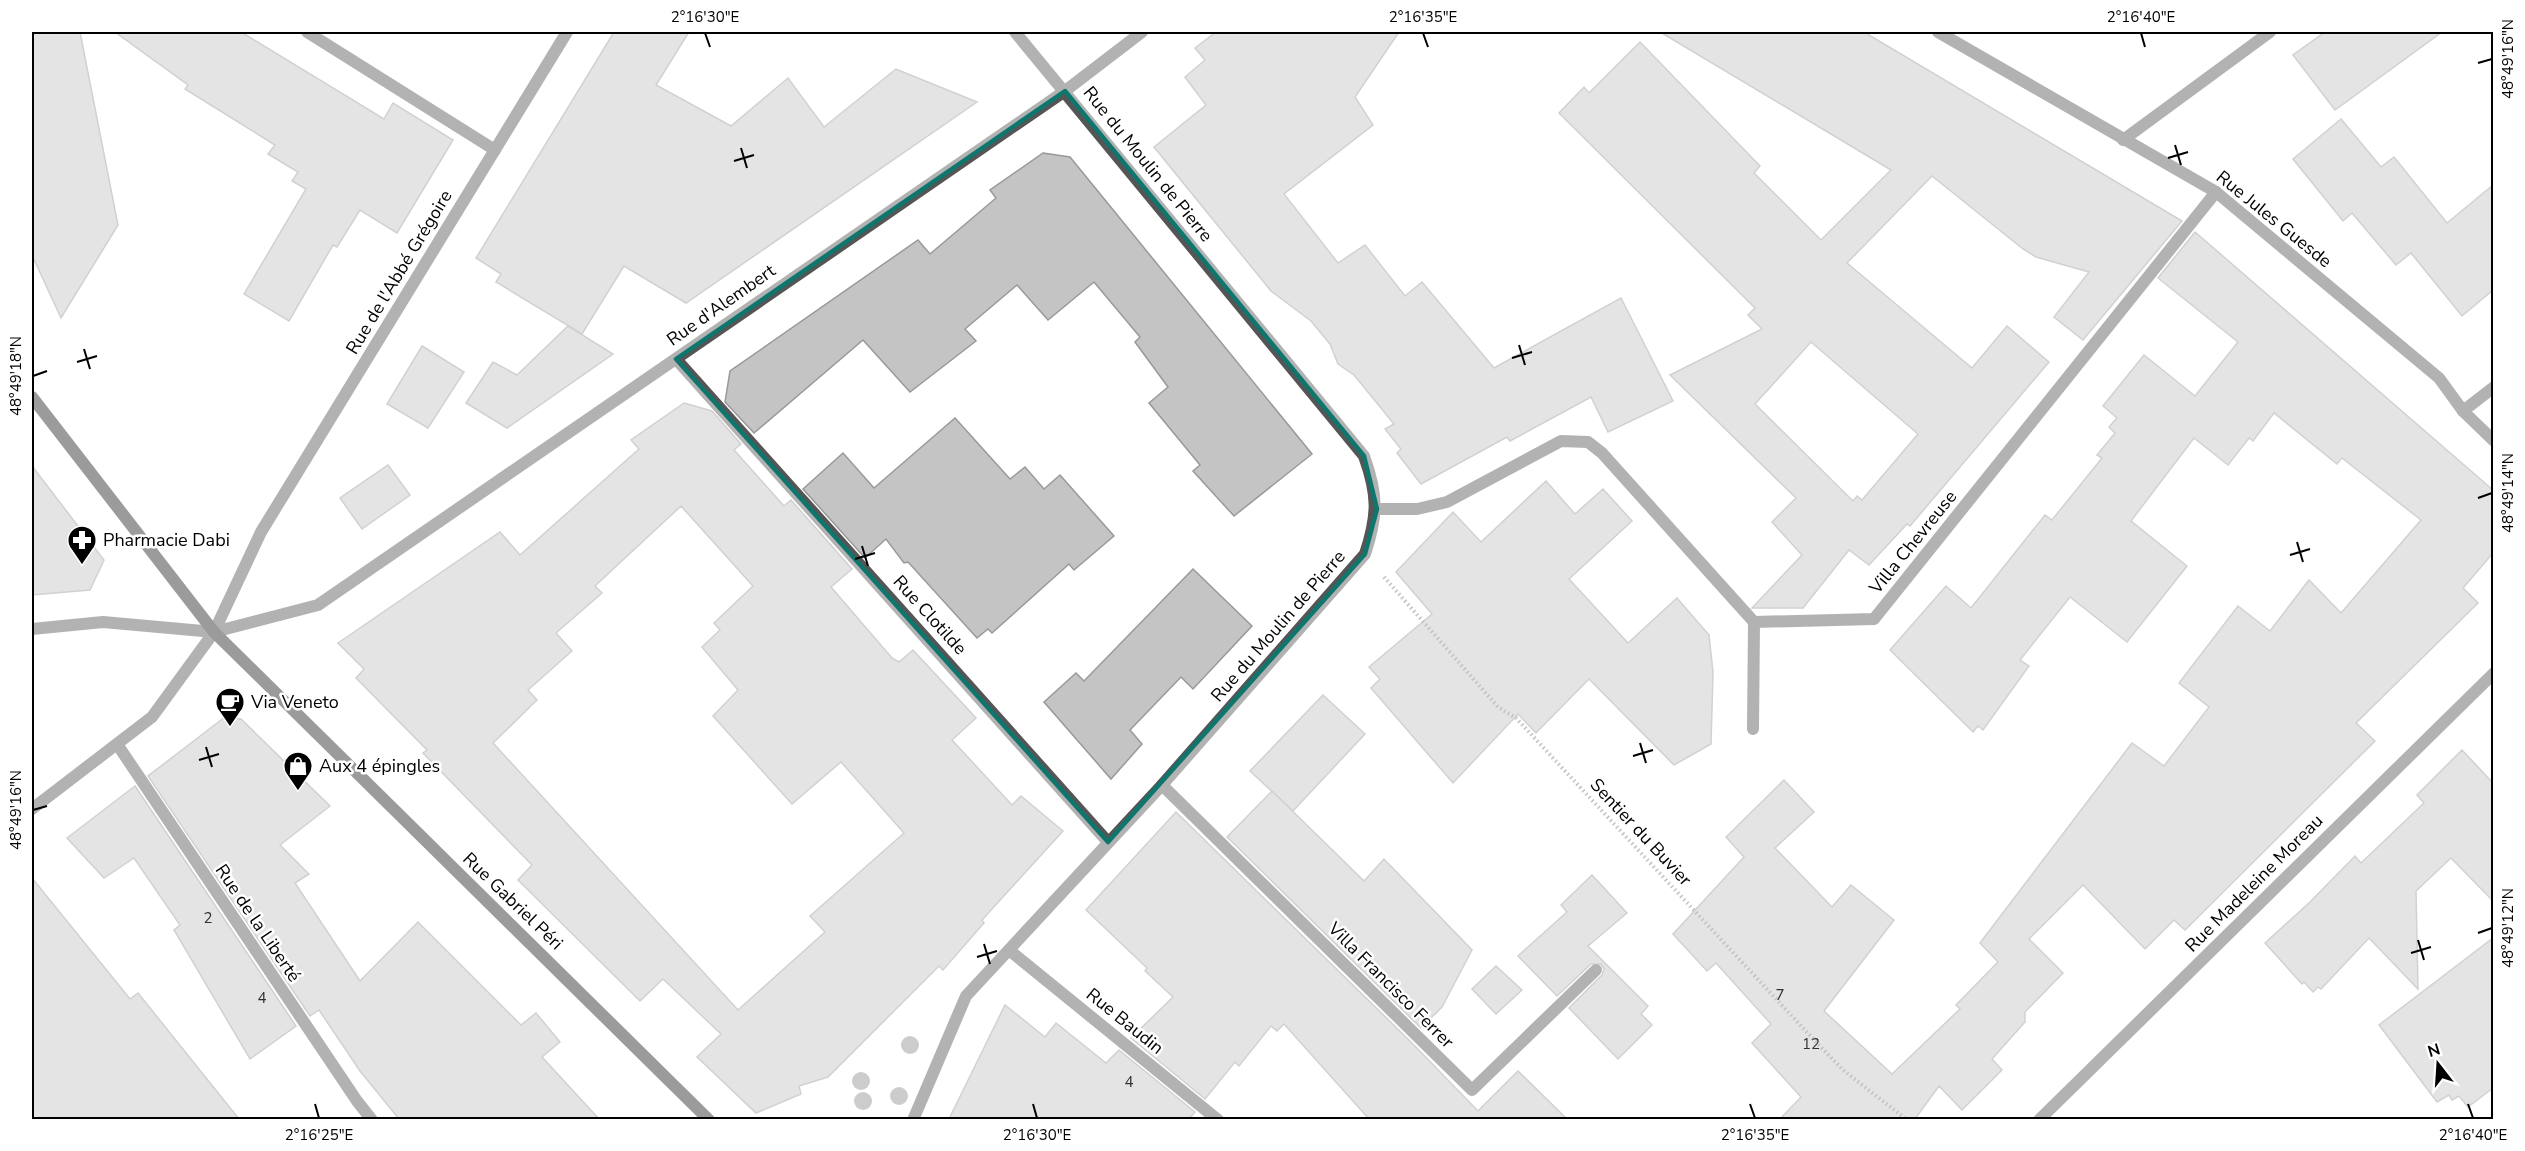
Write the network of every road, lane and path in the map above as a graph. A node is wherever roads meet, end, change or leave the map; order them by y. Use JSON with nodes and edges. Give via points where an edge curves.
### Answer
{"nodes":[{"id":1,"x":307,"y":32,"type":"edge"},
{"id":2,"x":567,"y":32,"type":"edge"},
{"id":3,"x":1015,"y":32,"type":"edge"},
{"id":4,"x":1142,"y":32,"type":"edge"},
{"id":5,"x":1938,"y":32,"type":"edge"},
{"id":6,"x":2270,"y":32,"type":"edge"},
{"id":7,"x":1065,"y":91,"type":"junction"},
{"id":8,"x":2123,"y":140,"type":"junction"},
{"id":9,"x":495,"y":150,"type":"junction"},
{"id":10,"x":2216,"y":192,"type":"junction"},
{"id":11,"x":676,"y":359,"type":"junction"},
{"id":12,"x":2493,"y":387,"type":"edge"},
{"id":13,"x":32,"y":397,"type":"edge"},
{"id":14,"x":2463,"y":411,"type":"junction"},
{"id":15,"x":2493,"y":441,"type":"edge"},
{"id":16,"x":1377,"y":509,"type":"junction"},
{"id":17,"x":1365,"y":555,"type":"junction"},
{"id":18,"x":1754,"y":622,"type":"junction"},
{"id":19,"x":32,"y":629,"type":"edge"},
{"id":20,"x":214,"y":632,"type":"junction"},
{"id":21,"x":2493,"y":673,"type":"edge"},
{"id":22,"x":1753,"y":729,"type":"dead end"},
{"id":23,"x":117,"y":744,"type":"junction"},
{"id":24,"x":1162,"y":785,"type":"junction"},
{"id":25,"x":32,"y":808,"type":"edge"},
{"id":26,"x":1108,"y":842,"type":"junction"},
{"id":27,"x":1009,"y":950,"type":"junction"},
{"id":28,"x":1596,"y":970,"type":"dead end"},
{"id":29,"x":372,"y":1119,"type":"edge"},
{"id":30,"x":709,"y":1119,"type":"edge"},
{"id":31,"x":913,"y":1119,"type":"edge"},
{"id":32,"x":1218,"y":1119,"type":"edge"},
{"id":33,"x":1907,"y":1119,"type":"edge"},
{"id":34,"x":2040,"y":1119,"type":"edge"}],
"edges":[{"from":1,"to":9,"type":"street"},
{"from":2,"to":9,"type":"street","name":"Rue de l'Abbé Grégoire"},
{"from":3,"to":7,"type":"street","name":"Rue du Moulin de Pierre"},
{"from":4,"to":7,"type":"street","name":"Rue d'Alembert"},
{"from":5,"to":8,"type":"street","name":"Rue Jules Guesde"},
{"from":6,"to":8,"type":"street"},
{"from":7,"to":11,"type":"street","name":"Rue d'Alembert"},
{"from":7,"to":16,"type":"street","name":"Rue du Moulin de Pierre","via":[[1364,456]]},
{"from":8,"to":10,"type":"street","name":"Rue Jules Guesde"},
{"from":9,"to":20,"type":"street","name":"Rue de l'Abbé Grégoire","via":[[261,532]]},
{"from":10,"to":14,"type":"street","name":"Rue Jules Guesde","via":[[2439,378]]},
{"from":10,"to":18,"type":"street","name":"Villa Chevreuse","via":[[1874,619]]},
{"from":11,"to":20,"type":"street","name":"Rue d'Alembert","via":[[318,605]]},
{"from":11,"to":26,"type":"street","name":"Rue Clotilde"},
{"from":12,"to":14,"type":"street"},
{"from":13,"to":20,"type":"main road","name":"Rue Gabriel Péri"},
{"from":14,"to":15,"type":"street","name":"Rue Jules Guesde"},
{"from":16,"to":17,"type":"street","name":"Rue du Moulin de Pierre"},
{"from":16,"to":18,"type":"street","via":[[1418,509],[1447,502],[1561,441],[1588,442]]},
{"from":17,"to":24,"type":"street","name":"Rue du Moulin de Pierre"},
{"from":17,"to":33,"type":"path","name":"Sentier du Buvier","via":[[1498,707],[1516,718],[1842,1070]]},
{"from":18,"to":22,"type":"street"},
{"from":19,"to":20,"type":"street","name":"Rue d'Alembert","via":[[103,622]]},
{"from":20,"to":23,"type":"street","name":"Rue de l'Abbé Grégoire","via":[[152,717]]},
{"from":20,"to":30,"type":"main road","name":"Rue Gabriel Péri"},
{"from":21,"to":34,"type":"street","name":"Rue Madeleine Moreau"},
{"from":23,"to":25,"type":"street","name":"Rue de l'Abbé Grégoire"},
{"from":23,"to":29,"type":"street","name":"Rue de la Liberté"},
{"from":24,"to":26,"type":"street","name":"Rue du Moulin de Pierre"},
{"from":24,"to":28,"type":"street","name":"Villa Francisco Ferrer","via":[[1472,1090]]},
{"from":26,"to":27,"type":"street","name":"Rue du Moulin de Pierre"},
{"from":27,"to":31,"type":"street","name":"Rue du Moulin de Pierre","via":[[966,996]]},
{"from":27,"to":32,"type":"street","name":"Rue Baudin"}]}
